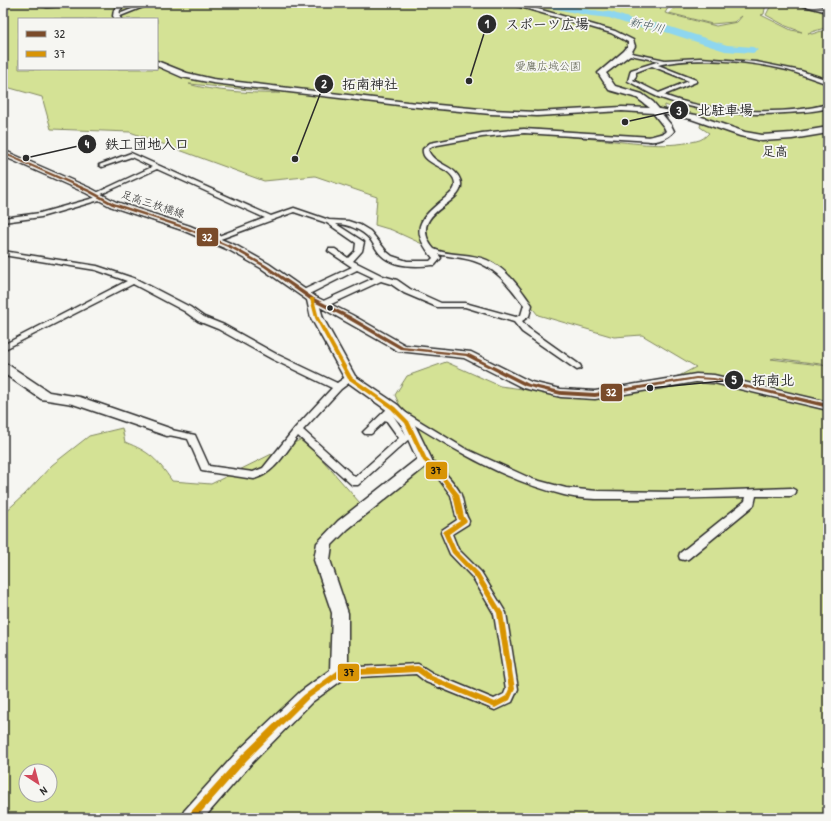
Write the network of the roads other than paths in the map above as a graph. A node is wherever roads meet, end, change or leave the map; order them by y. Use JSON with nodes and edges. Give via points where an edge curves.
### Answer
{"nodes":[{"id":1,"x":32,"y":3,"type":"edge"},
{"id":2,"x":82,"y":3,"type":"edge"},
{"id":3,"x":124,"y":3,"type":"edge"},
{"id":4,"x":151,"y":3,"type":"edge"},
{"id":5,"x":510,"y":3,"type":"edge"},
{"id":6,"x":797,"y":3,"type":"edge"},
{"id":7,"x":828,"y":10,"type":"edge"},
{"id":8,"x":117,"y":18,"type":"edge"},
{"id":9,"x":627,"y":53,"type":"junction"},
{"id":10,"x":664,"y":60,"type":"junction"},
{"id":11,"x":158,"y":62,"type":"edge"},
{"id":12,"x":652,"y":64,"type":"junction"},
{"id":13,"x":828,"y":82,"type":"edge"},
{"id":14,"x":658,"y":95,"type":"junction"},
{"id":15,"x":828,"y":106,"type":"edge"},
{"id":16,"x":658,"y":111,"type":"junction"},
{"id":17,"x":828,"y":130,"type":"edge"},
{"id":18,"x":652,"y":139,"type":"joint"},
{"id":19,"x":3,"y":154,"type":"edge"},
{"id":20,"x":102,"y":165,"type":"dead end"},
{"id":21,"x":157,"y":167,"type":"junction"},
{"id":22,"x":98,"y":196,"type":"junction"},
{"id":23,"x":270,"y":218,"type":"junction"},
{"id":24,"x":3,"y":220,"type":"edge"},
{"id":25,"x":329,"y":222,"type":"junction"},
{"id":26,"x":213,"y":240,"type":"junction"},
{"id":27,"x":429,"y":249,"type":"junction"},
{"id":28,"x":332,"y":251,"type":"dead end"},
{"id":29,"x":3,"y":254,"type":"edge"},
{"id":30,"x":348,"y":261,"type":"junction"},
{"id":31,"x":357,"y":267,"type":"junction"},
{"id":32,"x":380,"y":278,"type":"junction"},
{"id":33,"x":133,"y":281,"type":"junction"},
{"id":34,"x":308,"y":296,"type":"junction"},
{"id":35,"x":324,"y":304,"type":"junction"},
{"id":36,"x":516,"y":320,"type":"junction"},
{"id":37,"x":3,"y":348,"type":"edge"},
{"id":38,"x":3,"y":367,"type":"edge"},
{"id":39,"x":577,"y":368,"type":"dead end"},
{"id":40,"x":350,"y":378,"type":"junction"},
{"id":41,"x":338,"y":387,"type":"junction"},
{"id":42,"x":828,"y":406,"type":"edge"},
{"id":43,"x":390,"y":411,"type":"junction"},
{"id":44,"x":298,"y":430,"type":"junction"},
{"id":45,"x":167,"y":432,"type":"joint"},
{"id":46,"x":368,"y":432,"type":"dead end"},
{"id":47,"x":425,"y":460,"type":"junction"},
{"id":48,"x":790,"y":492,"type":"dead end"},
{"id":49,"x":750,"y":493,"type":"junction"},
{"id":50,"x":684,"y":556,"type":"dead end"},
{"id":51,"x":340,"y":673,"type":"junction"},
{"id":52,"x":191,"y":818,"type":"edge"}],
"edges":[{"from":1,"to":2,"type":"street","via":[[47,6]]},
{"from":3,"to":8,"type":"street","via":[[117,10]]},
{"from":4,"to":8,"type":"street"},
{"from":5,"to":9,"type":"street","via":[[625,37],[631,41],[632,46]]},
{"from":6,"to":7,"type":"street"},
{"from":9,"to":10,"type":"street"},
{"from":9,"to":16,"type":"street","via":[[602,73],[612,88],[648,100]]},
{"from":10,"to":12,"type":"street"},
{"from":10,"to":13,"type":"street","via":[[735,60],[768,63],[800,71]]},
{"from":11,"to":16,"type":"street","via":[[185,75],[213,81],[407,104],[537,114],[622,109]]},
{"from":12,"to":14,"type":"street","via":[[633,71],[630,80]]},
{"from":12,"to":14,"type":"street","via":[[694,81]]},
{"from":14,"to":15,"type":"street","via":[[693,106],[734,112],[776,112]]},
{"from":16,"to":17,"type":"street","via":[[693,117],[762,138]]},
{"from":16,"to":18,"type":"street","via":[[670,131],[666,135]]},
{"from":18,"to":27,"type":"street","via":[[524,131],[482,135],[430,145],[425,153],[450,170],[458,182],[458,188],[427,217],[422,231]]},
{"from":19,"to":22,"type":"street","name":"足高三枚橋線"},
{"from":20,"to":21,"type":"street","via":[[131,155]]},
{"from":21,"to":22,"type":"street"},
{"from":21,"to":23,"type":"street"},
{"from":22,"to":24,"type":"street","via":[[41,215]]},
{"from":22,"to":26,"type":"street","name":"足高三枚橋線","via":[[113,204],[186,228]]},
{"from":23,"to":25,"type":"street","via":[[294,210]]},
{"from":23,"to":26,"type":"street"},
{"from":25,"to":27,"type":"street","via":[[335,221],[358,228],[371,236],[384,253],[396,260],[419,264],[432,263],[437,258]]},
{"from":25,"to":30,"type":"street","via":[[360,242],[357,254]]},
{"from":26,"to":34,"type":"street","name":"足高三枚橋線","via":[[246,255]]},
{"from":27,"to":36,"type":"street","via":[[477,259],[495,267],[514,285],[528,305],[525,316]]},
{"from":28,"to":30,"type":"street"},
{"from":29,"to":33,"type":"street","via":[[97,268]]},
{"from":30,"to":31,"type":"street"},
{"from":31,"to":32,"type":"street"},
{"from":31,"to":34,"type":"street"},
{"from":32,"to":35,"type":"street"},
{"from":32,"to":36,"type":"street","via":[[394,282],[407,291],[440,305],[465,305]]},
{"from":33,"to":37,"type":"street"},
{"from":33,"to":41,"type":"street","via":[[275,358]]},
{"from":34,"to":35,"type":"street","name":"足高三枚橋線"},
{"from":34,"to":40,"type":"street","via":[[317,318]]},
{"from":35,"to":42,"type":"street","name":"足高三枚橋線","via":[[402,348],[467,355],[527,385],[561,393],[595,395],[696,378],[714,379]]},
{"from":36,"to":39,"type":"street","via":[[525,330]]},
{"from":38,"to":45,"type":"street","via":[[46,396],[75,400]]},
{"from":40,"to":41,"type":"street"},
{"from":40,"to":43,"type":"street"},
{"from":41,"to":44,"type":"street"},
{"from":43,"to":44,"type":"street","via":[[404,439],[355,483]]},
{"from":43,"to":46,"type":"street"},
{"from":43,"to":47,"type":"street","via":[[407,422]]},
{"from":43,"to":49,"type":"street","via":[[461,450],[530,482],[566,492],[676,496]]},
{"from":44,"to":45,"type":"street","via":[[266,470],[254,476],[205,469],[192,437]]},
{"from":47,"to":51,"type":"street","via":[[342,525],[325,543],[322,560],[340,613]]},
{"from":47,"to":51,"type":"street","via":[[456,494],[461,518],[464,520],[446,533],[454,552],[477,575],[500,613],[512,689],[508,698],[495,705],[430,678],[418,669]]},
{"from":48,"to":49,"type":"street"},
{"from":49,"to":50,"type":"street","via":[[750,502]]},
{"from":51,"to":52,"type":"street","via":[[306,697],[250,752]]}]}
